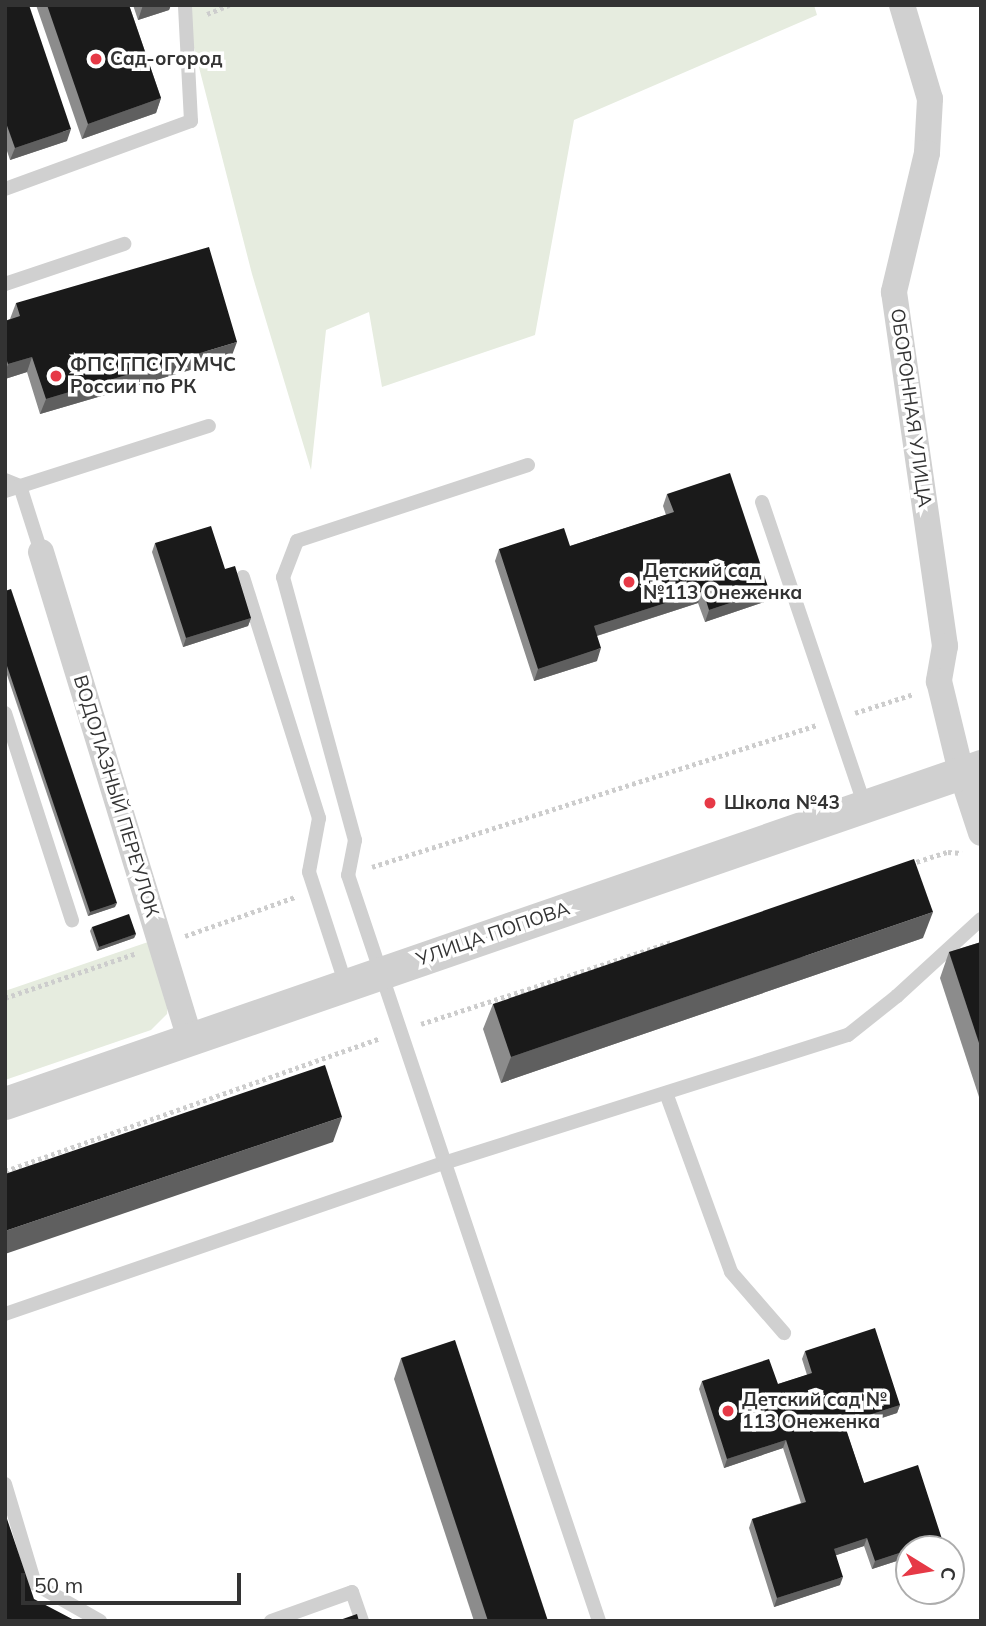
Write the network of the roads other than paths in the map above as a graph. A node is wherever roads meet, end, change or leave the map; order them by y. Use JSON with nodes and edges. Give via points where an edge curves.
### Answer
{"nodes":[{"id":1,"x":185,"y":5,"type":"edge"},
{"id":2,"x":902,"y":5,"type":"edge"},
{"id":3,"x":5,"y":189,"type":"edge"},
{"id":4,"x":124,"y":244,"type":"dead end"},
{"id":5,"x":5,"y":284,"type":"edge"},
{"id":6,"x":209,"y":426,"type":"dead end"},
{"id":7,"x":528,"y":465,"type":"dead end"},
{"id":8,"x":5,"y":480,"type":"edge"},
{"id":9,"x":20,"y":486,"type":"junction"},
{"id":10,"x":5,"y":491,"type":"edge"},
{"id":11,"x":762,"y":502,"type":"dead end"},
{"id":12,"x":41,"y":552,"type":"joint"},
{"id":13,"x":243,"y":577,"type":"dead end"},
{"id":14,"x":5,"y":713,"type":"edge"},
{"id":15,"x":971,"y":769,"type":"edge"},
{"id":16,"x":865,"y":806,"type":"junction"},
{"id":17,"x":975,"y":843,"type":"edge"},
{"id":18,"x":981,"y":919,"type":"edge"},
{"id":19,"x":72,"y":920,"type":"dead end"},
{"id":20,"x":379,"y":973,"type":"junction"},
{"id":21,"x":346,"y":985,"type":"junction"},
{"id":22,"x":190,"y":1039,"type":"junction"},
{"id":23,"x":666,"y":1093,"type":"junction"},
{"id":24,"x":5,"y":1103,"type":"edge"},
{"id":25,"x":444,"y":1163,"type":"junction"},
{"id":26,"x":5,"y":1314,"type":"edge"},
{"id":27,"x":784,"y":1333,"type":"dead end"},
{"id":28,"x":5,"y":1484,"type":"edge"},
{"id":29,"x":100,"y":1621,"type":"edge"},
{"id":30,"x":271,"y":1621,"type":"edge"},
{"id":31,"x":362,"y":1621,"type":"edge"},
{"id":32,"x":599,"y":1621,"type":"edge"}],
"edges":[{"from":1,"to":3,"type":"lane","via":[[191,121]]},
{"from":2,"to":15,"type":"street","name":"ОБОРОННАЯ УЛИЦА","via":[[930,99],[926,153],[894,292],[945,646],[940,686]]},
{"from":4,"to":5,"type":"lane"},
{"from":6,"to":9,"type":"lane"},
{"from":7,"to":20,"type":"lane","via":[[297,541],[283,577],[355,840],[348,875]]},
{"from":8,"to":9,"type":"lane"},
{"from":9,"to":10,"type":"lane"},
{"from":9,"to":12,"type":"lane"},
{"from":11,"to":16,"type":"lane"},
{"from":12,"to":22,"type":"street","name":"ВОДОЛАЗНЫЙ ПЕРЕУЛОК"},
{"from":13,"to":21,"type":"lane","via":[[319,818],[309,872]]},
{"from":14,"to":19,"type":"lane"},
{"from":15,"to":16,"type":"street","name":"УЛИЦА ПОПОВА"},
{"from":15,"to":17,"type":"street","name":"ОБОРОННАЯ УЛИЦА"},
{"from":16,"to":20,"type":"street","name":"УЛИЦА ПОПОВА"},
{"from":18,"to":23,"type":"lane","via":[[848,1035]]},
{"from":20,"to":21,"type":"street","name":"УЛИЦА ПОПОВА"},
{"from":20,"to":25,"type":"lane"},
{"from":21,"to":22,"type":"street","name":"УЛИЦА ПОПОВА"},
{"from":22,"to":24,"type":"street","name":"УЛИЦА ПОПОВА"},
{"from":23,"to":25,"type":"lane"},
{"from":23,"to":27,"type":"lane","via":[[732,1272]]},
{"from":25,"to":26,"type":"lane"},
{"from":25,"to":32,"type":"lane"},
{"from":28,"to":29,"type":"lane","via":[[35,1584]]},
{"from":30,"to":31,"type":"lane","via":[[352,1592]]}]}
